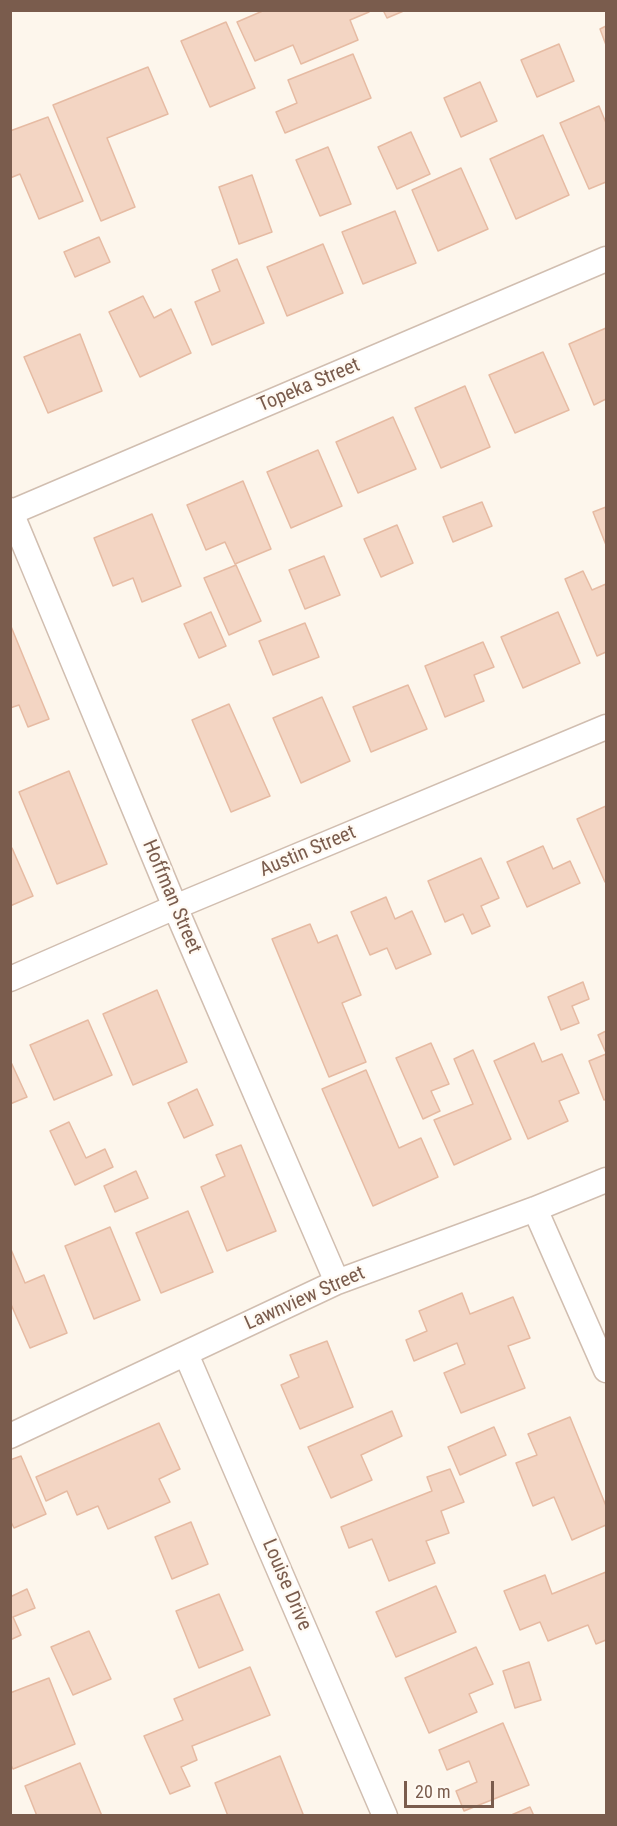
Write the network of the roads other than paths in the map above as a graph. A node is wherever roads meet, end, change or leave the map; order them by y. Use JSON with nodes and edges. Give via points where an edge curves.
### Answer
{"nodes":[{"id":1,"x":606,"y":259,"type":"edge"},
{"id":2,"x":11,"y":512,"type":"edge"},
{"id":3,"x":606,"y":727,"type":"edge"},
{"id":4,"x":175,"y":907,"type":"junction"},
{"id":5,"x":10,"y":979,"type":"edge"},
{"id":6,"x":606,"y":1180,"type":"edge"},
{"id":7,"x":535,"y":1209,"type":"junction"},
{"id":8,"x":337,"y":1282,"type":"junction"},
{"id":9,"x":186,"y":1354,"type":"junction"},
{"id":10,"x":606,"y":1370,"type":"edge"},
{"id":11,"x":10,"y":1436,"type":"edge"},
{"id":12,"x":385,"y":1815,"type":"edge"}],
"edges":[{"from":1,"to":2,"type":"street","name":"Topeka Street"},
{"from":2,"to":4,"type":"street","name":"Hoffman Street"},
{"from":3,"to":4,"type":"street","name":"Austin Street"},
{"from":4,"to":5,"type":"street","name":"Austin Street"},
{"from":4,"to":8,"type":"street","name":"Hoffman Street"},
{"from":6,"to":7,"type":"street","name":"Lawnview Street"},
{"from":7,"to":8,"type":"street","name":"Lawnview Street"},
{"from":7,"to":10,"type":"street"},
{"from":8,"to":9,"type":"street","name":"Lawnview Street"},
{"from":9,"to":11,"type":"street","name":"Lawnview Street"},
{"from":9,"to":12,"type":"street","name":"Louise Drive"}]}
